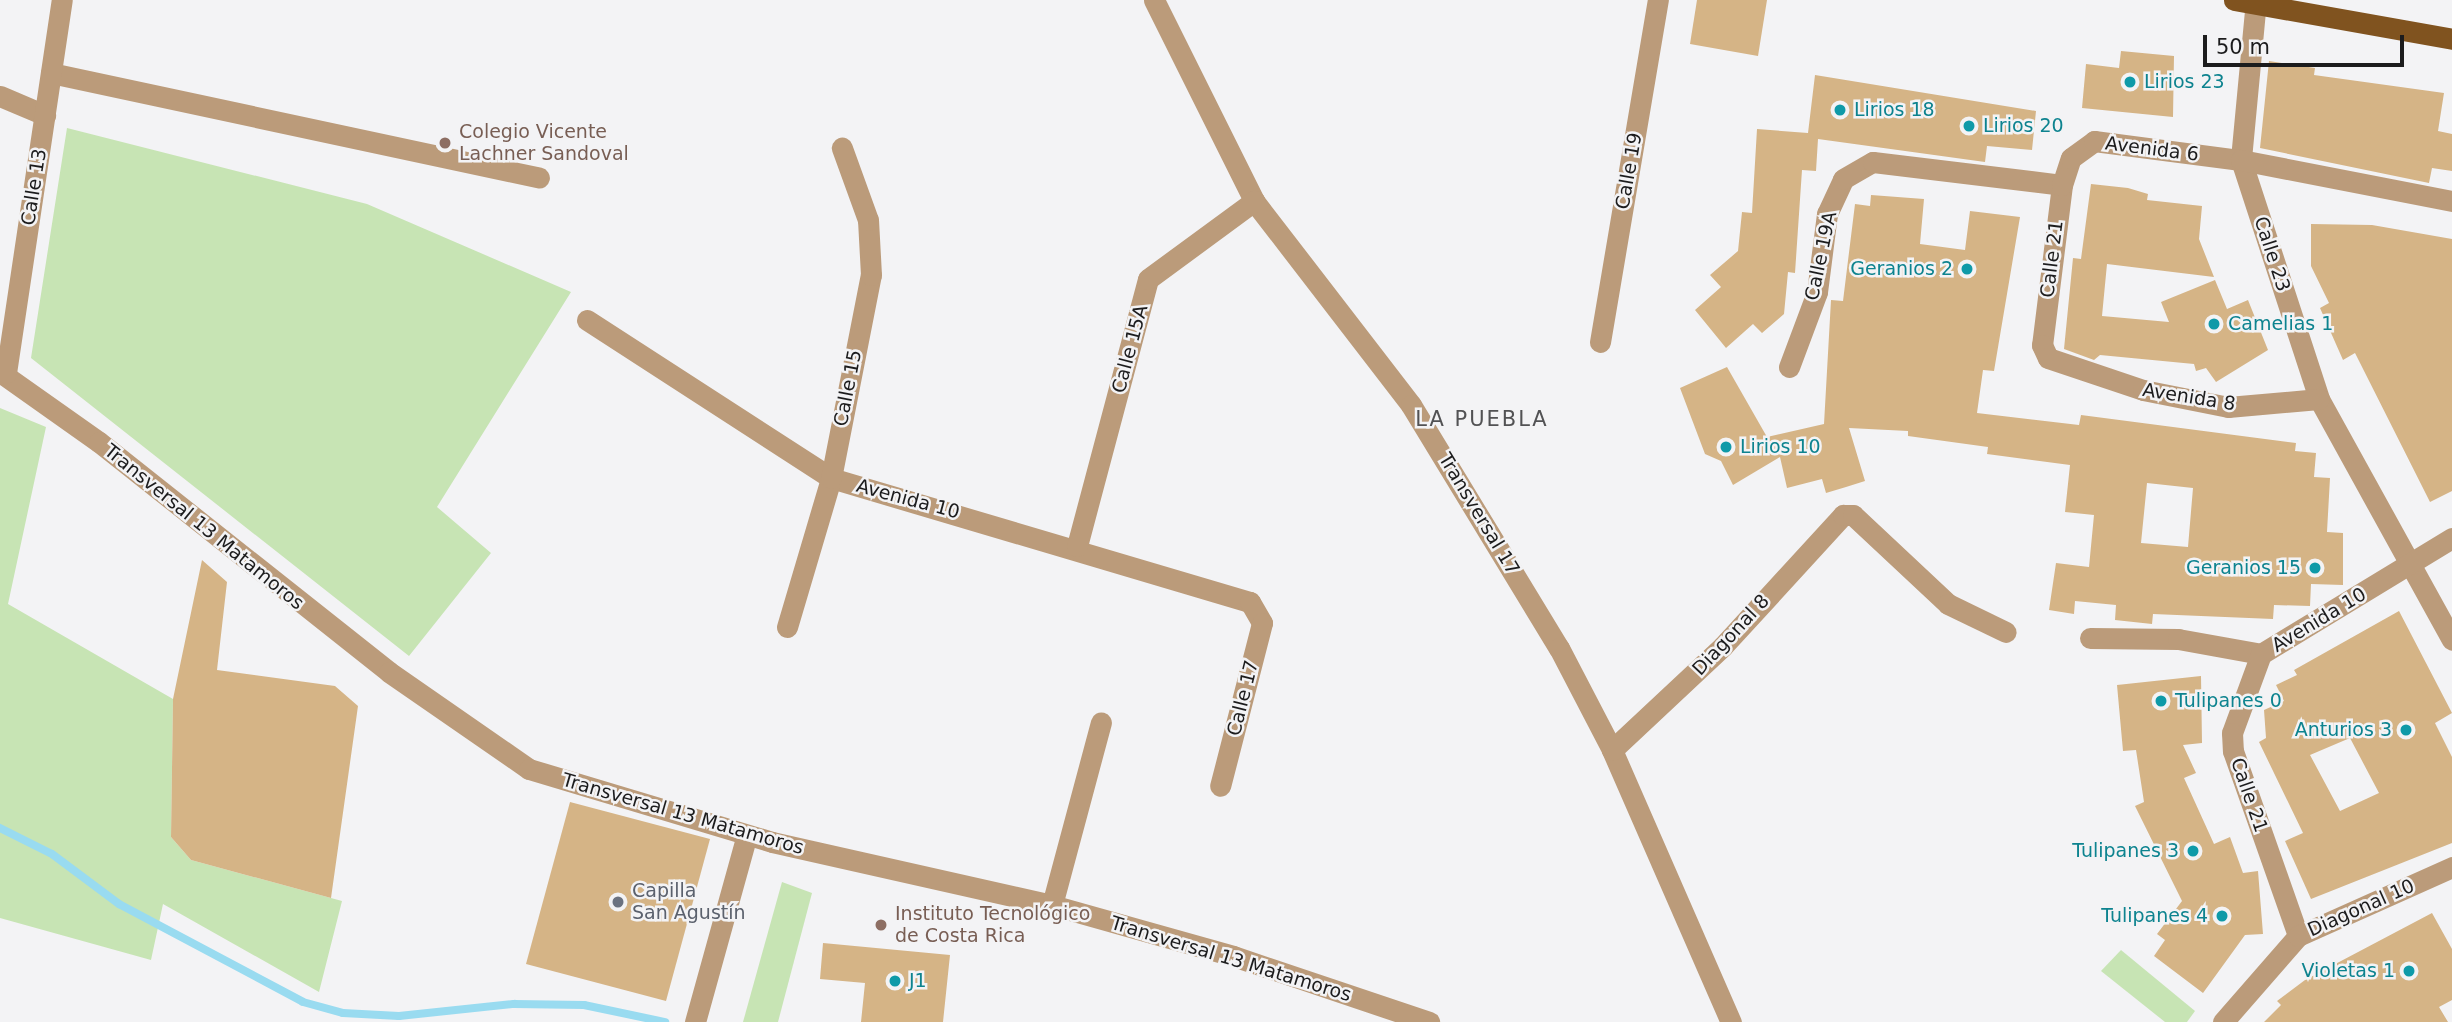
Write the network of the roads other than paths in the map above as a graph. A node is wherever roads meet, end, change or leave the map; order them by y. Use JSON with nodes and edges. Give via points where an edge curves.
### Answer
{"nodes":[{"id":1,"x":62,"y":0,"type":"edge"},
{"id":2,"x":1154,"y":0,"type":"edge"},
{"id":3,"x":1658,"y":0,"type":"edge"},
{"id":4,"x":2234,"y":0,"type":"edge"},
{"id":5,"x":2256,"y":2,"type":"edge"},
{"id":6,"x":2452,"y":39,"type":"edge"},
{"id":7,"x":51,"y":73,"type":"junction"},
{"id":8,"x":0,"y":96,"type":"edge"},
{"id":9,"x":45,"y":115,"type":"junction"},
{"id":10,"x":842,"y":148,"type":"dead end"},
{"id":11,"x":2241,"y":160,"type":"junction"},
{"id":12,"x":539,"y":178,"type":"dead end"},
{"id":13,"x":2062,"y":185,"type":"junction"},
{"id":14,"x":1254,"y":201,"type":"junction"},
{"id":15,"x":2452,"y":201,"type":"edge"},
{"id":16,"x":587,"y":320,"type":"dead end"},
{"id":17,"x":1600,"y":342,"type":"dead end"},
{"id":18,"x":1789,"y":367,"type":"dead end"},
{"id":19,"x":2061,"y":367,"type":"joint"},
{"id":20,"x":3,"y":373,"type":"edge"},
{"id":21,"x":2319,"y":399,"type":"junction"},
{"id":22,"x":831,"y":478,"type":"junction"},
{"id":23,"x":2452,"y":538,"type":"edge"},
{"id":24,"x":1077,"y":546,"type":"junction"},
{"id":25,"x":2415,"y":564,"type":"junction"},
{"id":26,"x":1259,"y":611,"type":"joint"},
{"id":27,"x":787,"y":627,"type":"dead end"},
{"id":28,"x":2006,"y":632,"type":"dead end"},
{"id":29,"x":2090,"y":638,"type":"dead end"},
{"id":30,"x":2452,"y":640,"type":"edge"},
{"id":31,"x":2262,"y":654,"type":"junction"},
{"id":32,"x":1101,"y":722,"type":"dead end"},
{"id":33,"x":1612,"y":750,"type":"junction"},
{"id":34,"x":1220,"y":786,"type":"dead end"},
{"id":35,"x":747,"y":835,"type":"junction"},
{"id":36,"x":2452,"y":867,"type":"edge"},
{"id":37,"x":1052,"y":905,"type":"junction"},
{"id":38,"x":2298,"y":936,"type":"junction"},
{"id":39,"x":695,"y":1022,"type":"edge"},
{"id":40,"x":1429,"y":1022,"type":"edge"},
{"id":41,"x":1731,"y":1022,"type":"edge"},
{"id":42,"x":2223,"y":1022,"type":"edge"}],
"edges":[{"from":1,"to":7,"type":"street","name":"Calle 13"},
{"from":2,"to":14,"type":"street","name":"Transversal 17"},
{"from":3,"to":17,"type":"street","name":"Calle 19"},
{"from":4,"to":5,"type":"main road"},
{"from":5,"to":6,"type":"main road"},
{"from":5,"to":11,"type":"street","name":"Calle 23"},
{"from":7,"to":9,"type":"street","name":"Calle 13"},
{"from":7,"to":12,"type":"street"},
{"from":8,"to":9,"type":"street"},
{"from":9,"to":20,"type":"street","name":"Calle 13"},
{"from":10,"to":22,"type":"street","name":"Calle 15","via":[[872,245]]},
{"from":11,"to":13,"type":"street","name":"Avenida 6","via":[[2094,141],[2071,158]]},
{"from":11,"to":15,"type":"street","name":"Avenida 6"},
{"from":11,"to":21,"type":"street","name":"Calle 23"},
{"from":13,"to":18,"type":"street","name":"Calle 19A","via":[[1873,162],[1843,179],[1827,214],[1817,292]]},
{"from":13,"to":19,"type":"street","name":"Calle 21","via":[[2042,345]]},
{"from":14,"to":24,"type":"street","name":"Calle 15A","via":[[1148,279]]},
{"from":14,"to":33,"type":"street","name":"Transversal 17","via":[[1457,474]]},
{"from":16,"to":22,"type":"street","name":"Avenida 10"},
{"from":19,"to":21,"type":"street","name":"Avenida 8","via":[[2228,407]]},
{"from":20,"to":35,"type":"street","name":"Transversal 13 Matamoros","via":[[475,737],[529,769],[592,792]]},
{"from":21,"to":25,"type":"street","name":"Calle 23"},
{"from":22,"to":24,"type":"street","name":"Avenida 10"},
{"from":22,"to":27,"type":"street","name":"Calle 15"},
{"from":23,"to":25,"type":"street","name":"Avenida 10"},
{"from":24,"to":26,"type":"street","name":"Avenida 10","via":[[1250,602]]},
{"from":25,"to":30,"type":"street","name":"Calle 23"},
{"from":25,"to":31,"type":"street","name":"Avenida 10"},
{"from":26,"to":34,"type":"street","name":"Calle 17","via":[[1262,623]]},
{"from":28,"to":33,"type":"street","name":"Diagonal 8","via":[[1948,604],[1853,515],[1843,515],[1723,646]]},
{"from":29,"to":31,"type":"street","name":"Avenida 10","via":[[2178,639]]},
{"from":31,"to":38,"type":"street","name":"Calle 21","via":[[2232,733],[2233,751]]},
{"from":32,"to":37,"type":"street"},
{"from":33,"to":41,"type":"street","name":"Transversal 17"},
{"from":35,"to":37,"type":"street","name":"Transversal 13 Matamoros"},
{"from":35,"to":39,"type":"street"},
{"from":36,"to":38,"type":"street","name":"Diagonal 10"},
{"from":37,"to":40,"type":"street","name":"Transversal 13 Matamoros","via":[[1233,956]]},
{"from":38,"to":42,"type":"street","name":"Diagonal 10"}]}
